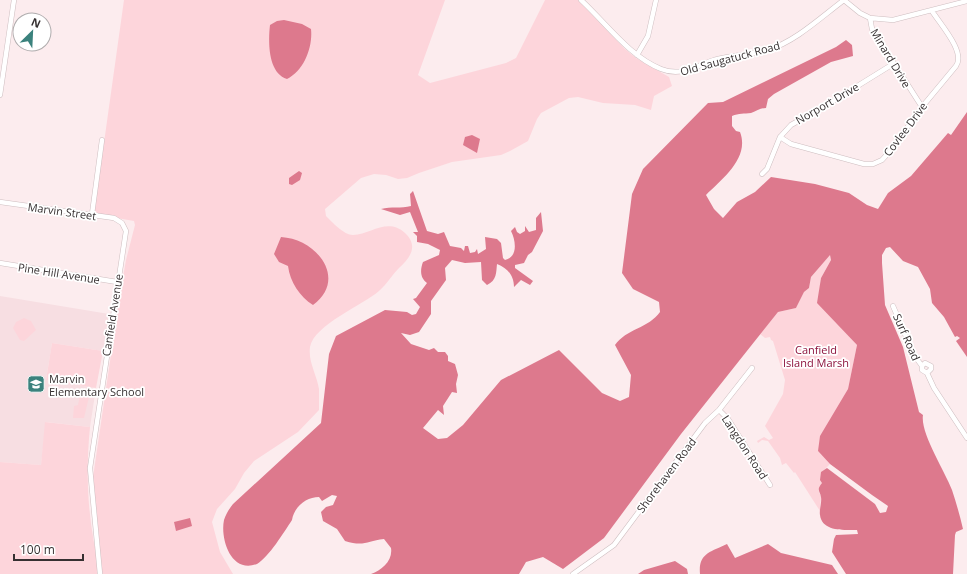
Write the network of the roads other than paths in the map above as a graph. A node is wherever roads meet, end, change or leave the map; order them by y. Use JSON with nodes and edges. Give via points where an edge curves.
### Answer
{"nodes":[{"id":1,"x":14,"y":0,"type":"edge"},
{"id":2,"x":581,"y":0,"type":"edge"},
{"id":3,"x":656,"y":0,"type":"edge"},
{"id":4,"x":844,"y":0,"type":"edge"},
{"id":5,"x":967,"y":1,"type":"edge"},
{"id":6,"x":932,"y":11,"type":"junction"},
{"id":7,"x":870,"y":18,"type":"junction"},
{"id":8,"x":637,"y":55,"type":"junction"},
{"id":9,"x":893,"y":64,"type":"junction"},
{"id":10,"x":0,"y":95,"type":"edge"},
{"id":11,"x":922,"y":107,"type":"junction"},
{"id":12,"x":780,"y":138,"type":"junction"},
{"id":13,"x":102,"y":140,"type":"dead end"},
{"id":14,"x":762,"y":174,"type":"dead end"},
{"id":15,"x":0,"y":202,"type":"edge"},
{"id":16,"x":92,"y":214,"type":"junction"},
{"id":17,"x":122,"y":223,"type":"joint"},
{"id":18,"x":0,"y":263,"type":"edge"},
{"id":19,"x":117,"y":282,"type":"junction"},
{"id":20,"x":893,"y":306,"type":"dead end"},
{"id":21,"x":922,"y":366,"type":"junction"},
{"id":22,"x":752,"y":368,"type":"dead end"},
{"id":23,"x":927,"y":372,"type":"junction"},
{"id":24,"x":719,"y":410,"type":"junction"},
{"id":25,"x":967,"y":438,"type":"edge"},
{"id":26,"x":770,"y":486,"type":"dead end"},
{"id":27,"x":100,"y":574,"type":"edge"},
{"id":28,"x":573,"y":574,"type":"edge"}],
"edges":[{"from":1,"to":10,"type":"street"},
{"from":2,"to":8,"type":"street","name":"Old Saugatuck Road"},
{"from":3,"to":8,"type":"street","via":[[648,36]]},
{"from":4,"to":7,"type":"street","name":"Minard Drive"},
{"from":4,"to":8,"type":"street","name":"Old Saugatuck Road","via":[[792,39],[767,50],[721,58],[682,72],[660,69]]},
{"from":5,"to":6,"type":"street"},
{"from":6,"to":7,"type":"street","via":[[893,20]]},
{"from":6,"to":11,"type":"street","name":"Covlee Drive","via":[[959,57],[956,66]]},
{"from":7,"to":9,"type":"street","name":"Minard Drive","via":[[872,30]]},
{"from":9,"to":11,"type":"street","name":"Minard Drive"},
{"from":9,"to":12,"type":"street","name":"Norport Drive","via":[[798,120]]},
{"from":11,"to":12,"type":"street","name":"Covlee Drive","via":[[891,150],[882,160],[872,164],[840,158],[791,144]]},
{"from":12,"to":14,"type":"street","name":"Norport Drive","via":[[767,169]]},
{"from":13,"to":16,"type":"street"},
{"from":15,"to":16,"type":"street","name":"Marvin Street"},
{"from":16,"to":17,"type":"street","name":"Marvin Street","via":[[114,218]]},
{"from":17,"to":19,"type":"street","name":"Canfield Avenue","via":[[126,231]]},
{"from":18,"to":19,"type":"street","name":"Pine Hill Avenue"},
{"from":19,"to":27,"type":"street","name":"Canfield Avenue","via":[[90,468]]},
{"from":20,"to":21,"type":"street","name":"Surf Road","via":[[914,355]]},
{"from":21,"to":23,"type":"street","name":"Surf Road","via":[[923,371]]},
{"from":21,"to":23,"type":"street","name":"Surf Road","via":[[925,363],[930,365],[931,369]]},
{"from":22,"to":24,"type":"street","name":"Shorehaven Road"},
{"from":23,"to":25,"type":"street","name":"Surf Road","via":[[934,388]]},
{"from":24,"to":26,"type":"street","name":"Langdon Road","via":[[728,419]]},
{"from":24,"to":28,"type":"street","name":"Shorehaven Road","via":[[705,423],[614,545]]}]}
